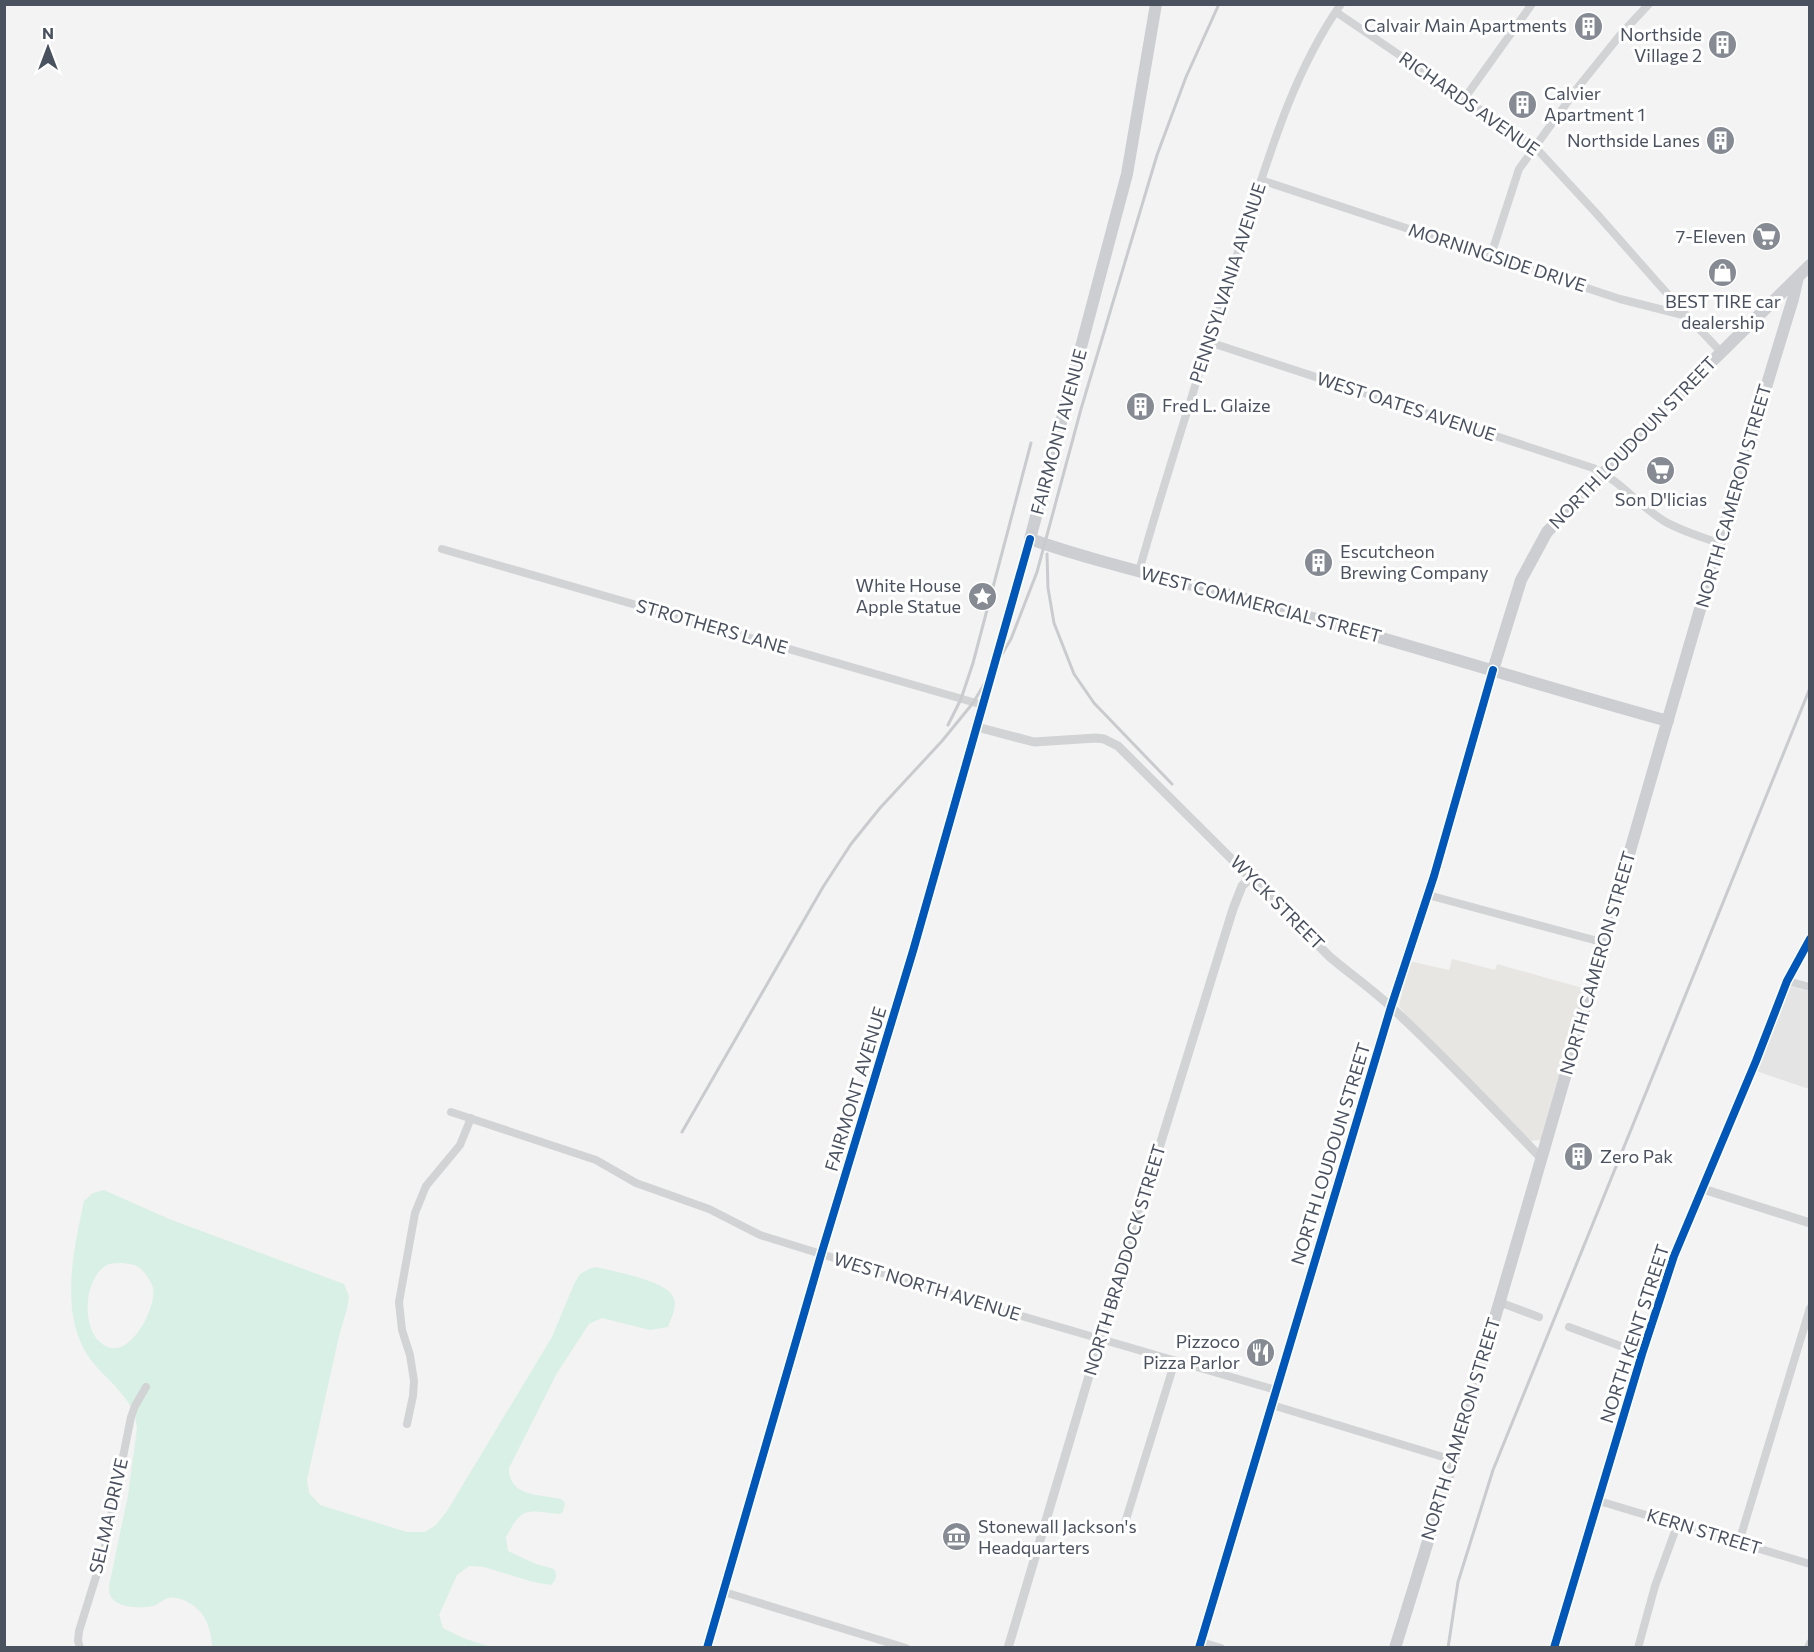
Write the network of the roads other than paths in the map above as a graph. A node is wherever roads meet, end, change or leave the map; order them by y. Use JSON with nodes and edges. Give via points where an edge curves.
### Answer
{"nodes":[{"id":1,"x":1156,"y":4,"type":"edge"},
{"id":2,"x":1341,"y":4,"type":"edge"},
{"id":3,"x":1532,"y":4,"type":"edge"},
{"id":4,"x":1648,"y":4,"type":"edge"},
{"id":5,"x":1336,"y":12,"type":"junction"},
{"id":6,"x":1464,"y":99,"type":"junction"},
{"id":7,"x":1535,"y":147,"type":"junction"},
{"id":8,"x":1261,"y":180,"type":"junction"},
{"id":9,"x":1491,"y":255,"type":"junction"},
{"id":10,"x":1809,"y":266,"type":"edge"},
{"id":11,"x":1798,"y":277,"type":"junction"},
{"id":12,"x":1782,"y":295,"type":"junction"},
{"id":13,"x":1792,"y":304,"type":"junction"},
{"id":14,"x":1687,"y":316,"type":"junction"},
{"id":15,"x":1209,"y":342,"type":"junction"},
{"id":16,"x":1721,"y":352,"type":"junction"},
{"id":17,"x":1604,"y":473,"type":"junction"},
{"id":18,"x":1030,"y":539,"type":"junction"},
{"id":19,"x":1721,"y":544,"type":"junction"},
{"id":20,"x":442,"y":549,"type":"dead end"},
{"id":21,"x":1139,"y":571,"type":"junction"},
{"id":22,"x":1493,"y":670,"type":"junction"},
{"id":23,"x":983,"y":705,"type":"junction"},
{"id":24,"x":1668,"y":721,"type":"junction"},
{"id":25,"x":977,"y":727,"type":"junction"},
{"id":26,"x":1251,"y":877,"type":"junction"},
{"id":27,"x":1428,"y":895,"type":"junction"},
{"id":28,"x":1809,"y":939,"type":"edge"},
{"id":29,"x":1605,"y":943,"type":"junction"},
{"id":30,"x":1787,"y":981,"type":"junction"},
{"id":31,"x":1809,"y":987,"type":"edge"},
{"id":32,"x":1391,"y":1007,"type":"junction"},
{"id":33,"x":451,"y":1112,"type":"dead end"},
{"id":34,"x":471,"y":1118,"type":"junction"},
{"id":35,"x":1541,"y":1158,"type":"junction"},
{"id":36,"x":1703,"y":1189,"type":"junction"},
{"id":37,"x":1809,"y":1223,"type":"edge"},
{"id":38,"x":821,"y":1255,"type":"junction"},
{"id":39,"x":1499,"y":1302,"type":"junction"},
{"id":40,"x":1809,"y":1308,"type":"edge"},
{"id":41,"x":1539,"y":1317,"type":"dead end"},
{"id":42,"x":1569,"y":1327,"type":"dead end"},
{"id":43,"x":1100,"y":1339,"type":"junction"},
{"id":44,"x":1642,"y":1354,"type":"junction"},
{"id":45,"x":1175,"y":1361,"type":"junction"},
{"id":46,"x":146,"y":1387,"type":"dead end"},
{"id":47,"x":1276,"y":1390,"type":"junction"},
{"id":48,"x":1272,"y":1405,"type":"junction"},
{"id":49,"x":406,"y":1424,"type":"dead end"},
{"id":50,"x":1453,"y":1460,"type":"junction"},
{"id":51,"x":1599,"y":1501,"type":"junction"},
{"id":52,"x":1678,"y":1523,"type":"junction"},
{"id":53,"x":1124,"y":1526,"type":"dead end"},
{"id":54,"x":1739,"y":1542,"type":"junction"},
{"id":55,"x":1809,"y":1564,"type":"edge"},
{"id":56,"x":724,"y":1592,"type":"junction"},
{"id":57,"x":1809,"y":1643,"type":"edge"},
{"id":58,"x":1200,"y":1645,"type":"edge"},
{"id":59,"x":80,"y":1647,"type":"edge"},
{"id":60,"x":707,"y":1647,"type":"edge"},
{"id":61,"x":906,"y":1647,"type":"edge"},
{"id":62,"x":1008,"y":1647,"type":"edge"},
{"id":63,"x":1221,"y":1647,"type":"edge"},
{"id":64,"x":1395,"y":1647,"type":"edge"},
{"id":65,"x":1554,"y":1647,"type":"edge"},
{"id":66,"x":1638,"y":1647,"type":"edge"},
{"id":67,"x":1808,"y":1647,"type":"edge"}],
"edges":[{"from":1,"to":18,"type":"main road","name":"FAIRMONT AVENUE","via":[[1127,174]]},
{"from":2,"to":5,"type":"street","name":"PENNSYLVANIA AVENUE"},
{"from":3,"to":6,"type":"street"},
{"from":4,"to":7,"type":"street","via":[[1579,86]]},
{"from":5,"to":6,"type":"street","name":"RICHARDS AVENUE"},
{"from":5,"to":8,"type":"street","name":"PENNSYLVANIA AVENUE","via":[[1301,77]]},
{"from":6,"to":7,"type":"street","name":"RICHARDS AVENUE"},
{"from":7,"to":9,"type":"street","via":[[1519,169]]},
{"from":7,"to":14,"type":"street","name":"RICHARDS AVENUE"},
{"from":8,"to":9,"type":"street","name":"MORNINGSIDE DRIVE"},
{"from":8,"to":15,"type":"street","name":"PENNSYLVANIA AVENUE"},
{"from":9,"to":14,"type":"street","name":"MORNINGSIDE DRIVE","via":[[1620,299]]},
{"from":10,"to":11,"type":"main road","name":"NORTH LOUDOUN STREET"},
{"from":11,"to":12,"type":"main road","name":"NORTH LOUDOUN STREET"},
{"from":11,"to":13,"type":"main road","name":"NORTH CAMERON STREET"},
{"from":12,"to":13,"type":"main road"},
{"from":12,"to":16,"type":"main road","name":"NORTH LOUDOUN STREET"},
{"from":13,"to":19,"type":"main road","name":"NORTH CAMERON STREET"},
{"from":14,"to":16,"type":"street"},
{"from":15,"to":17,"type":"street","name":"WEST OATES AVENUE"},
{"from":15,"to":21,"type":"street","name":"PENNSYLVANIA AVENUE"},
{"from":16,"to":17,"type":"main road","name":"NORTH LOUDOUN STREET"},
{"from":17,"to":19,"type":"street","via":[[1663,520]]},
{"from":17,"to":22,"type":"main road","name":"NORTH LOUDOUN STREET","via":[[1538,546],[1515,596]]},
{"from":18,"to":21,"type":"main road","name":"WEST COMMERCIAL STREET"},
{"from":18,"to":23,"type":"street","name":"FAIRMONT AVENUE"},
{"from":19,"to":24,"type":"main road","name":"NORTH CAMERON STREET"},
{"from":20,"to":23,"type":"street","name":"STROTHERS LANE"},
{"from":21,"to":22,"type":"main road","name":"WEST COMMERCIAL STREET"},
{"from":22,"to":24,"type":"main road","name":"WEST COMMERCIAL STREET"},
{"from":22,"to":27,"type":"street","name":"NORTH LOUDOUN STREET"},
{"from":23,"to":25,"type":"street","name":"FAIRMONT AVENUE"},
{"from":24,"to":29,"type":"main road","name":"NORTH CAMERON STREET"},
{"from":25,"to":26,"type":"street","name":"WYCK STREET","via":[[1034,742],[1096,738],[1111,742],[1134,760]]},
{"from":25,"to":38,"type":"street","name":"FAIRMONT AVENUE"},
{"from":26,"to":32,"type":"street","name":"WYCK STREET","via":[[1330,957]]},
{"from":26,"to":43,"type":"street","name":"NORTH BRADDOCK STREET","via":[[1242,886],[1233,909]]},
{"from":27,"to":29,"type":"street"},
{"from":27,"to":32,"type":"street","name":"NORTH LOUDOUN STREET"},
{"from":28,"to":30,"type":"street","name":"NORTH KENT STREET"},
{"from":29,"to":35,"type":"main road","name":"NORTH CAMERON STREET"},
{"from":30,"to":31,"type":"street"},
{"from":30,"to":36,"type":"street","name":"NORTH KENT STREET"},
{"from":32,"to":35,"type":"street","name":"WYCK STREET"},
{"from":32,"to":47,"type":"street","name":"NORTH LOUDOUN STREET"},
{"from":33,"to":34,"type":"street","name":"WEST NORTH AVENUE"},
{"from":34,"to":38,"type":"street","name":"WEST NORTH AVENUE","via":[[596,1160],[636,1183],[709,1209],[760,1235]]},
{"from":34,"to":49,"type":"street","via":[[460,1145],[426,1186],[415,1213],[399,1302],[414,1381]]},
{"from":35,"to":39,"type":"main road","name":"NORTH CAMERON STREET"},
{"from":36,"to":37,"type":"street"},
{"from":36,"to":44,"type":"street","name":"NORTH KENT STREET","via":[[1674,1256]]},
{"from":38,"to":43,"type":"street","name":"WEST NORTH AVENUE"},
{"from":38,"to":56,"type":"street","name":"FAIRMONT AVENUE"},
{"from":39,"to":41,"type":"street"},
{"from":39,"to":50,"type":"main road","name":"NORTH CAMERON STREET"},
{"from":40,"to":54,"type":"street"},
{"from":42,"to":44,"type":"street"},
{"from":43,"to":45,"type":"street","name":"WEST NORTH AVENUE"},
{"from":43,"to":62,"type":"street","name":"NORTH BRADDOCK STREET"},
{"from":44,"to":51,"type":"street","name":"NORTH KENT STREET"},
{"from":45,"to":47,"type":"street","name":"WEST NORTH AVENUE"},
{"from":45,"to":53,"type":"street"},
{"from":46,"to":59,"type":"street","name":"SELMA DRIVE","via":[[131,1417],[104,1551],[79,1631]]},
{"from":47,"to":48,"type":"street","name":"NORTH LOUDOUN STREET"},
{"from":48,"to":50,"type":"street"},
{"from":48,"to":58,"type":"street","name":"NORTH LOUDOUN STREET"},
{"from":50,"to":64,"type":"main road","name":"NORTH CAMERON STREET"},
{"from":51,"to":52,"type":"street","name":"KERN STREET"},
{"from":51,"to":65,"type":"street","name":"NORTH KENT STREET"},
{"from":52,"to":54,"type":"street","name":"KERN STREET"},
{"from":52,"to":66,"type":"street"},
{"from":54,"to":55,"type":"street","name":"KERN STREET"},
{"from":56,"to":60,"type":"street","name":"FAIRMONT AVENUE"},
{"from":56,"to":61,"type":"street"},
{"from":57,"to":67,"type":"street"},
{"from":58,"to":63,"type":"street"}]}
